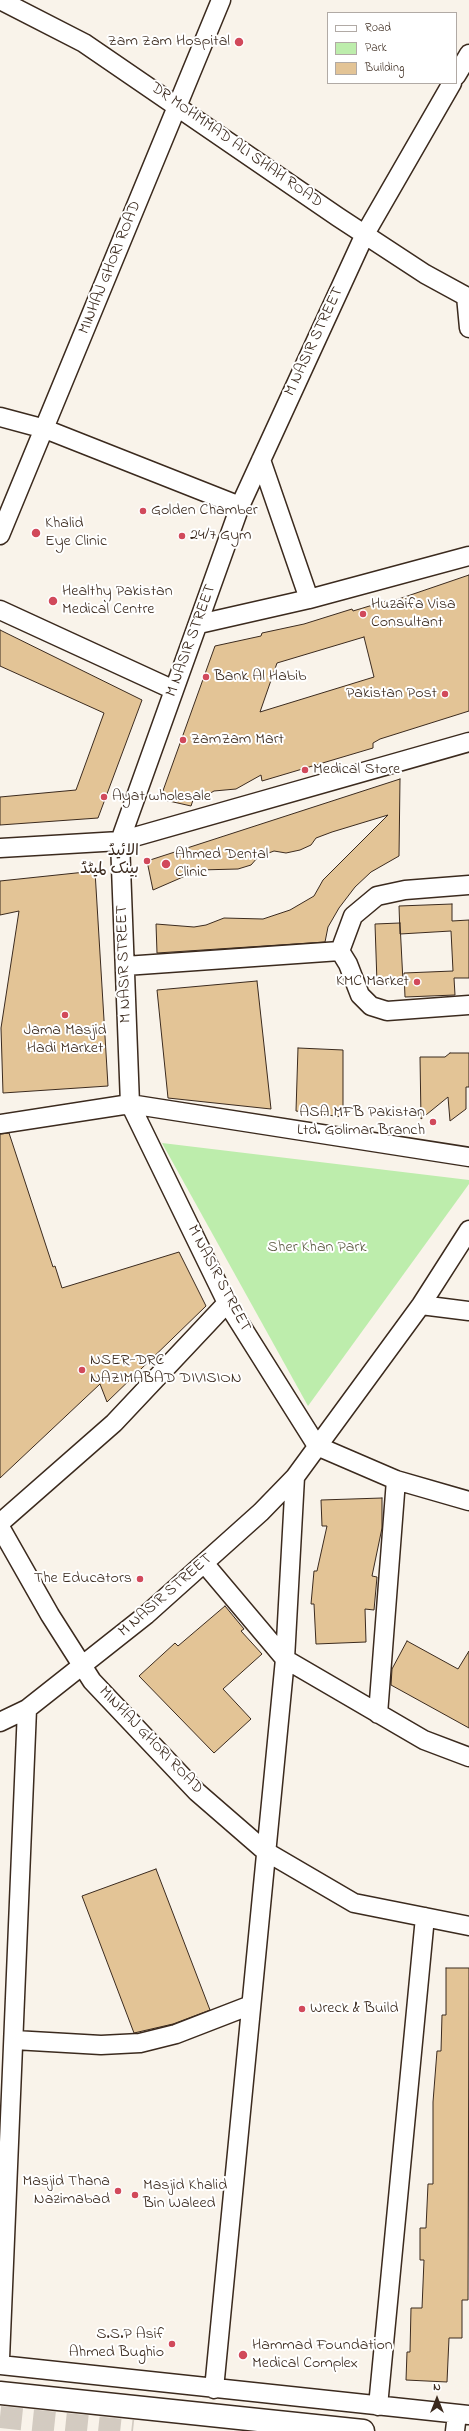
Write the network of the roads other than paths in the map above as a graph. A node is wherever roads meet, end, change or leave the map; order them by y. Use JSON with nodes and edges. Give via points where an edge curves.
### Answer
{"nodes":[{"id":1,"x":0,"y":0,"type":"edge"},
{"id":2,"x":221,"y":0,"type":"edge"},
{"id":3,"x":469,"y":54,"type":"edge"},
{"id":4,"x":457,"y":74,"type":"edge"},
{"id":5,"x":451,"y":84,"type":"edge"},
{"id":6,"x":177,"y":106,"type":"junction"},
{"id":7,"x":364,"y":234,"type":"junction"},
{"id":8,"x":467,"y":297,"type":"edge"},
{"id":9,"x":469,"y":328,"type":"edge"},
{"id":10,"x":0,"y":417,"type":"edge"},
{"id":11,"x":45,"y":429,"type":"junction"},
{"id":12,"x":261,"y":460,"type":"junction"},
{"id":13,"x":240,"y":506,"type":"junction"},
{"id":14,"x":0,"y":535,"type":"edge"},
{"id":15,"x":469,"y":556,"type":"edge"},
{"id":16,"x":309,"y":599,"type":"junction"},
{"id":17,"x":0,"y":610,"type":"edge"},
{"id":18,"x":199,"y":624,"type":"junction"},
{"id":19,"x":174,"y":690,"type":"junction"},
{"id":20,"x":469,"y":742,"type":"edge"},
{"id":21,"x":120,"y":841,"type":"junction"},
{"id":22,"x":0,"y":848,"type":"edge"},
{"id":23,"x":469,"y":885,"type":"edge"},
{"id":24,"x":340,"y":952,"type":"junction"},
{"id":25,"x":125,"y":966,"type":"junction"},
{"id":26,"x":469,"y":1005,"type":"edge"},
{"id":27,"x":130,"y":1104,"type":"junction"},
{"id":28,"x":0,"y":1124,"type":"edge"},
{"id":29,"x":469,"y":1157,"type":"edge"},
{"id":30,"x":469,"y":1230,"type":"edge"},
{"id":31,"x":227,"y":1303,"type":"junction"},
{"id":32,"x":421,"y":1305,"type":"junction"},
{"id":33,"x":469,"y":1311,"type":"edge"},
{"id":34,"x":317,"y":1446,"type":"junction"},
{"id":35,"x":295,"y":1477,"type":"junction"},
{"id":36,"x":396,"y":1480,"type":"junction"},
{"id":37,"x":469,"y":1501,"type":"edge"},
{"id":38,"x":0,"y":1523,"type":"edge"},
{"id":39,"x":0,"y":1527,"type":"edge"},
{"id":40,"x":204,"y":1563,"type":"junction"},
{"id":41,"x":285,"y":1659,"type":"junction"},
{"id":42,"x":82,"y":1665,"type":"junction"},
{"id":43,"x":27,"y":1709,"type":"junction"},
{"id":44,"x":378,"y":1714,"type":"junction"},
{"id":45,"x":0,"y":1722,"type":"edge"},
{"id":46,"x":469,"y":1757,"type":"edge"},
{"id":47,"x":265,"y":1851,"type":"junction"},
{"id":48,"x":425,"y":1917,"type":"junction"},
{"id":49,"x":469,"y":1926,"type":"edge"},
{"id":50,"x":251,"y":2005,"type":"junction"},
{"id":51,"x":14,"y":2040,"type":"junction"},
{"id":52,"x":0,"y":2359,"type":"edge"},
{"id":53,"x":0,"y":2365,"type":"edge"},
{"id":54,"x":214,"y":2389,"type":"junction"},
{"id":55,"x":0,"y":2393,"type":"edge"},
{"id":56,"x":378,"y":2406,"type":"junction"},
{"id":57,"x":460,"y":2420,"type":"edge"},
{"id":58,"x":363,"y":2431,"type":"edge"}],
"edges":[{"from":1,"to":6,"type":"street","name":"DR MOHMMAD ALI SHAH ROAD","via":[[84,43]]},
{"from":2,"to":6,"type":"street","name":"MINHAJ GHORI ROAD"},
{"from":3,"to":4,"type":"street"},
{"from":5,"to":7,"type":"street","name":"M NASIR STREET"},
{"from":6,"to":7,"type":"street","name":"DR MOHMMAD ALI SHAH ROAD"},
{"from":6,"to":11,"type":"street","name":"MINHAJ GHORI ROAD"},
{"from":7,"to":8,"type":"street","name":"DR MOHMMAD ALI SHAH ROAD","via":[[425,274]]},
{"from":7,"to":12,"type":"street","name":"M NASIR STREET"},
{"from":8,"to":9,"type":"street"},
{"from":10,"to":11,"type":"street"},
{"from":11,"to":13,"type":"street"},
{"from":11,"to":14,"type":"street","name":"MINHAJ GHORI ROAD"},
{"from":12,"to":13,"type":"street","name":"M NASIR STREET"},
{"from":12,"to":16,"type":"street"},
{"from":13,"to":18,"type":"street","name":"M NASIR STREET"},
{"from":15,"to":16,"type":"street"},
{"from":16,"to":18,"type":"street"},
{"from":17,"to":19,"type":"street"},
{"from":18,"to":19,"type":"street","name":"M NASIR STREET"},
{"from":19,"to":21,"type":"street","name":"M NASIR STREET"},
{"from":20,"to":21,"type":"street"},
{"from":21,"to":22,"type":"street"},
{"from":21,"to":25,"type":"street","name":"M NASIR STREET"},
{"from":23,"to":24,"type":"street","via":[[405,890],[377,896],[353,916]]},
{"from":24,"to":25,"type":"street"},
{"from":24,"to":26,"type":"street","via":[[348,964],[360,995],[371,1006],[387,1011]]},
{"from":25,"to":27,"type":"street","name":"M NASIR STREET"},
{"from":27,"to":28,"type":"street"},
{"from":27,"to":29,"type":"street"},
{"from":27,"to":31,"type":"street","name":"M NASIR STREET"},
{"from":30,"to":32,"type":"street"},
{"from":31,"to":34,"type":"street","name":"M NASIR STREET"},
{"from":31,"to":38,"type":"street","via":[[114,1423]]},
{"from":32,"to":33,"type":"street"},
{"from":32,"to":34,"type":"street"},
{"from":34,"to":35,"type":"street","name":"M NASIR STREET"},
{"from":34,"to":36,"type":"street"},
{"from":35,"to":40,"type":"street","name":"M NASIR STREET","via":[[261,1512]]},
{"from":35,"to":41,"type":"street"},
{"from":36,"to":37,"type":"street"},
{"from":36,"to":44,"type":"street"},
{"from":39,"to":42,"type":"street","name":"MINHAJ GHORI ROAD"},
{"from":40,"to":41,"type":"street"},
{"from":40,"to":42,"type":"street","name":"M NASIR STREET","via":[[146,1615]]},
{"from":41,"to":44,"type":"street"},
{"from":41,"to":47,"type":"street"},
{"from":42,"to":43,"type":"street","name":"M NASIR STREET"},
{"from":42,"to":47,"type":"street","name":"MINHAJ GHORI ROAD","via":[[92,1681],[198,1792]]},
{"from":43,"to":45,"type":"street","name":"M NASIR STREET"},
{"from":43,"to":51,"type":"street"},
{"from":44,"to":46,"type":"street","via":[[424,1740]]},
{"from":47,"to":48,"type":"street","name":"MINHAJ GHORI ROAD","via":[[354,1903]]},
{"from":47,"to":50,"type":"street"},
{"from":48,"to":49,"type":"street","name":"MINHAJ GHORI ROAD"},
{"from":48,"to":56,"type":"street"},
{"from":50,"to":51,"type":"street","via":[[176,2034],[140,2043],[101,2045]]},
{"from":50,"to":54,"type":"street"},
{"from":51,"to":52,"type":"street"},
{"from":53,"to":54,"type":"street"},
{"from":54,"to":56,"type":"street"},
{"from":55,"to":58,"type":"highway"},
{"from":56,"to":57,"type":"street"}]}
